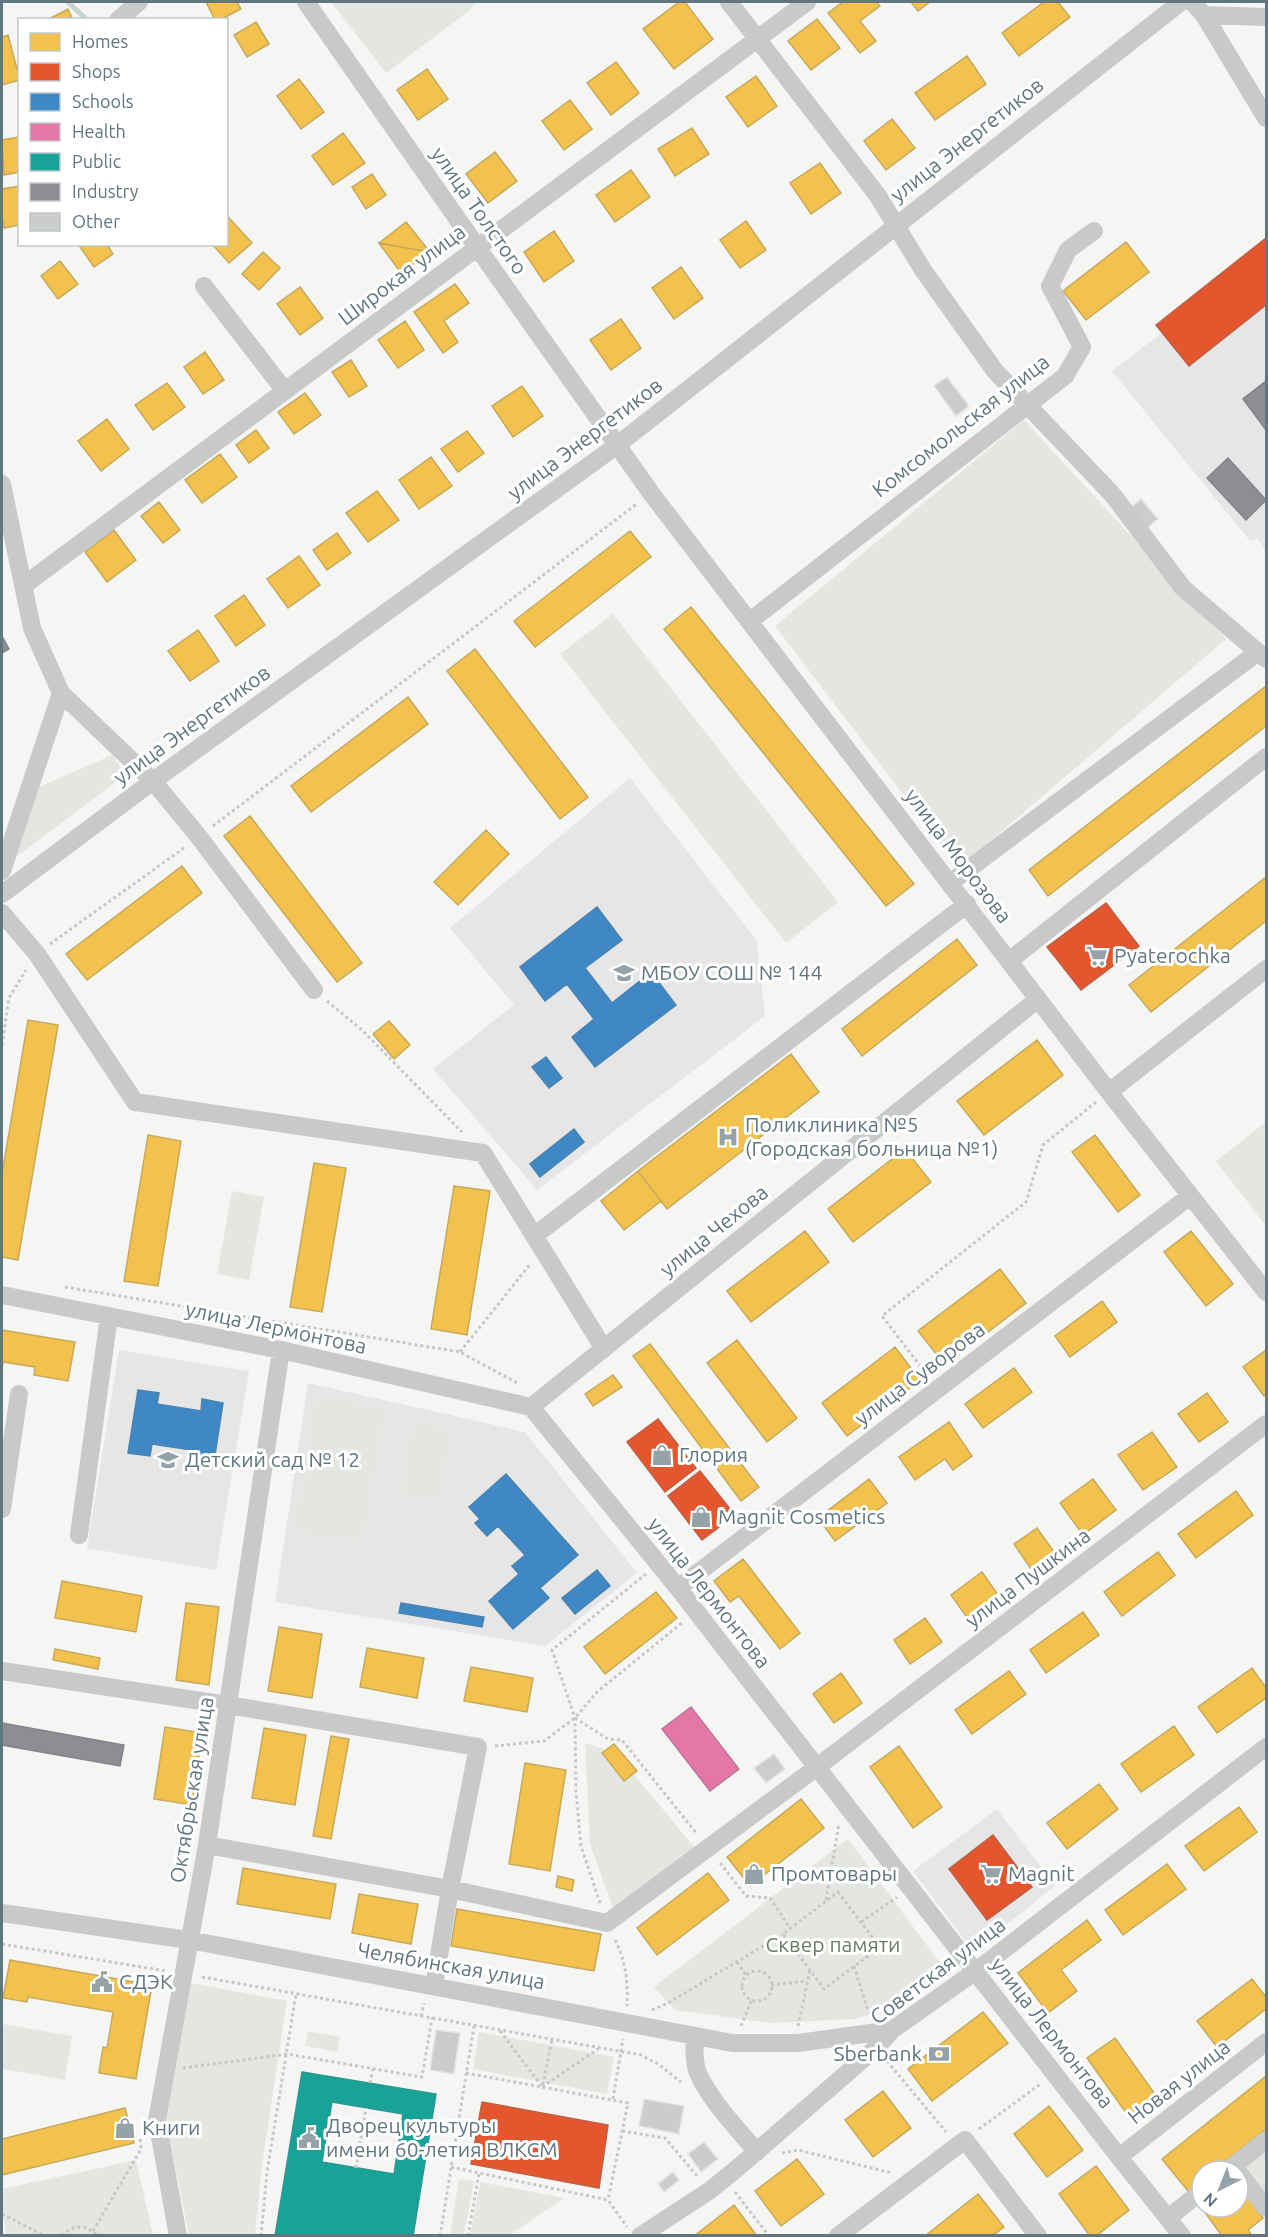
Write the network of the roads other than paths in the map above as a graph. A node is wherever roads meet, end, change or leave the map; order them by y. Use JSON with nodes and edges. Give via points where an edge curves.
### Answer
{"nodes":[{"id":1,"x":139,"y":2,"type":"edge"},
{"id":2,"x":306,"y":2,"type":"edge"},
{"id":3,"x":729,"y":2,"type":"edge"},
{"id":4,"x":807,"y":2,"type":"edge"},
{"id":5,"x":1181,"y":2,"type":"edge"},
{"id":6,"x":1198,"y":8,"type":"edge"},
{"id":7,"x":1266,"y":16,"type":"edge"},
{"id":8,"x":120,"y":18,"type":"edge"},
{"id":9,"x":757,"y":39,"type":"junction"},
{"id":10,"x":1266,"y":118,"type":"edge"},
{"id":11,"x":896,"y":225,"type":"junction"},
{"id":12,"x":1094,"y":231,"type":"dead end"},
{"id":13,"x":477,"y":248,"type":"junction"},
{"id":14,"x":204,"y":286,"type":"dead end"},
{"id":15,"x":285,"y":391,"type":"junction"},
{"id":16,"x":1026,"y":404,"type":"junction"},
{"id":17,"x":616,"y":446,"type":"junction"},
{"id":18,"x":2,"y":484,"type":"edge"},
{"id":19,"x":23,"y":586,"type":"junction"},
{"id":20,"x":750,"y":621,"type":"junction"},
{"id":21,"x":1262,"y":655,"type":"edge"},
{"id":22,"x":61,"y":693,"type":"junction"},
{"id":23,"x":1266,"y":757,"type":"edge"},
{"id":24,"x":153,"y":782,"type":"junction"},
{"id":25,"x":7,"y":835,"type":"edge"},
{"id":26,"x":2,"y":871,"type":"edge"},
{"id":27,"x":950,"y":883,"type":"junction"},
{"id":28,"x":2,"y":894,"type":"edge"},
{"id":29,"x":967,"y":904,"type":"junction"},
{"id":30,"x":2,"y":913,"type":"edge"},
{"id":31,"x":1009,"y":961,"type":"junction"},
{"id":32,"x":1266,"y":969,"type":"edge"},
{"id":33,"x":314,"y":990,"type":"road end"},
{"id":34,"x":1038,"y":999,"type":"junction"},
{"id":35,"x":1109,"y":1092,"type":"junction"},
{"id":36,"x":1190,"y":1196,"type":"junction"},
{"id":37,"x":538,"y":1243,"type":"junction"},
{"id":38,"x":1266,"y":1292,"type":"edge"},
{"id":39,"x":2,"y":1295,"type":"edge"},
{"id":40,"x":109,"y":1316,"type":"junction"},
{"id":41,"x":604,"y":1349,"type":"junction"},
{"id":42,"x":281,"y":1350,"type":"junction"},
{"id":43,"x":19,"y":1394,"type":"dead end"},
{"id":44,"x":531,"y":1407,"type":"junction"},
{"id":45,"x":1266,"y":1424,"type":"edge"},
{"id":46,"x":2,"y":1509,"type":"edge"},
{"id":47,"x":79,"y":1535,"type":"dead end"},
{"id":48,"x":678,"y":1588,"type":"junction"},
{"id":49,"x":2,"y":1671,"type":"edge"},
{"id":50,"x":228,"y":1705,"type":"junction"},
{"id":51,"x":1266,"y":1747,"type":"edge"},
{"id":52,"x":817,"y":1767,"type":"junction"},
{"id":53,"x":207,"y":1845,"type":"junction"},
{"id":54,"x":450,"y":1889,"type":"junction"},
{"id":55,"x":2,"y":1913,"type":"edge"},
{"id":56,"x":189,"y":1940,"type":"junction"},
{"id":57,"x":976,"y":1971,"type":"junction"},
{"id":58,"x":434,"y":1986,"type":"junction"},
{"id":59,"x":892,"y":2030,"type":"junction"},
{"id":60,"x":694,"y":2036,"type":"junction"},
{"id":61,"x":1266,"y":2042,"type":"edge"},
{"id":62,"x":1266,"y":2140,"type":"edge"},
{"id":63,"x":757,"y":2152,"type":"junction"},
{"id":64,"x":1119,"y":2157,"type":"junction"},
{"id":65,"x":1246,"y":2159,"type":"edge"},
{"id":66,"x":1250,"y":2189,"type":"edge"},
{"id":67,"x":1190,"y":2201,"type":"edge"},
{"id":68,"x":1266,"y":2208,"type":"edge"},
{"id":69,"x":1168,"y":2218,"type":"junction"},
{"id":70,"x":1029,"y":2232,"type":"edge"},
{"id":71,"x":178,"y":2235,"type":"edge"},
{"id":72,"x":640,"y":2235,"type":"edge"},
{"id":73,"x":838,"y":2235,"type":"edge"},
{"id":74,"x":1182,"y":2235,"type":"edge"}],
"edges":[{"from":1,"to":8,"type":"street"},
{"from":2,"to":13,"type":"street","name":"улица Толстого"},
{"from":3,"to":9,"type":"street"},
{"from":4,"to":9,"type":"street","name":"Широкая улица"},
{"from":5,"to":11,"type":"street","name":"улица Энергетиков"},
{"from":6,"to":7,"type":"street"},
{"from":6,"to":10,"type":"street"},
{"from":9,"to":11,"type":"street"},
{"from":9,"to":13,"type":"street","name":"Широкая улица"},
{"from":11,"to":16,"type":"street","via":[[995,371]]},
{"from":11,"to":17,"type":"street","name":"улица Энергетиков"},
{"from":12,"to":16,"type":"street","name":"Комсомольская улица","via":[[1068,250],[1050,286],[1082,346],[1065,376]]},
{"from":13,"to":15,"type":"street","name":"Широкая улица"},
{"from":13,"to":17,"type":"street","name":"улица Толстого"},
{"from":14,"to":15,"type":"street"},
{"from":15,"to":19,"type":"street","name":"Широкая улица"},
{"from":16,"to":20,"type":"street","name":"Комсомольская улица"},
{"from":16,"to":21,"type":"street","via":[[1112,494],[1183,588]]},
{"from":17,"to":20,"type":"street","name":"улица Морозова"},
{"from":17,"to":24,"type":"street","name":"улица Энергетиков"},
{"from":18,"to":19,"type":"street"},
{"from":19,"to":22,"type":"street","via":[[32,628]]},
{"from":20,"to":27,"type":"street","name":"улица Морозова"},
{"from":21,"to":27,"type":"street"},
{"from":22,"to":24,"type":"street"},
{"from":22,"to":25,"type":"street"},
{"from":23,"to":31,"type":"street"},
{"from":24,"to":28,"type":"street","name":"улица Энергетиков"},
{"from":24,"to":33,"type":"street","via":[[200,837]]},
{"from":25,"to":26,"type":"street"},
{"from":27,"to":29,"type":"street","name":"улица Морозова"},
{"from":29,"to":31,"type":"street","name":"улица Морозова"},
{"from":29,"to":37,"type":"street"},
{"from":30,"to":37,"type":"street","via":[[37,954],[135,1102],[483,1153]]},
{"from":31,"to":34,"type":"street","name":"улица Морозова"},
{"from":32,"to":35,"type":"street"},
{"from":34,"to":35,"type":"street","name":"улица Морозова"},
{"from":34,"to":41,"type":"street","name":"улица Чехова"},
{"from":35,"to":36,"type":"street","name":"улица Морозова"},
{"from":36,"to":38,"type":"street","name":"улица Морозова"},
{"from":36,"to":48,"type":"street","name":"улица Суворова"},
{"from":37,"to":41,"type":"street"},
{"from":39,"to":40,"type":"street","name":"улица Лермонтова"},
{"from":40,"to":42,"type":"street","name":"улица Лермонтова"},
{"from":40,"to":47,"type":"street"},
{"from":41,"to":44,"type":"street","name":"улица Чехова"},
{"from":42,"to":44,"type":"street","name":"улица Лермонтова"},
{"from":42,"to":50,"type":"street","name":"Октябрьская улица"},
{"from":43,"to":46,"type":"street"},
{"from":44,"to":48,"type":"street","name":"улица Лермонтова"},
{"from":45,"to":52,"type":"street","name":"улица Пушкина"},
{"from":48,"to":52,"type":"street","name":"улица Лермонтова"},
{"from":49,"to":50,"type":"street"},
{"from":50,"to":53,"type":"street","name":"Октябрьская улица"},
{"from":50,"to":54,"type":"street","via":[[478,1747]]},
{"from":51,"to":57,"type":"street","name":"Советская улица"},
{"from":52,"to":54,"type":"street","name":"улица Пушкина","via":[[607,1923]]},
{"from":52,"to":57,"type":"street","name":"улица Лермонтова"},
{"from":53,"to":54,"type":"street"},
{"from":53,"to":56,"type":"street","name":"Октябрьская улица"},
{"from":54,"to":58,"type":"street"},
{"from":55,"to":56,"type":"street","name":"Челябинская улица"},
{"from":56,"to":58,"type":"street","name":"Челябинская улица"},
{"from":56,"to":71,"type":"street","name":"Октябрьская улица","via":[[157,2120]]},
{"from":57,"to":59,"type":"street","name":"Советская улица"},
{"from":57,"to":64,"type":"street","name":"улица Лермонтова"},
{"from":58,"to":60,"type":"street","name":"Челябинская улица"},
{"from":59,"to":60,"type":"street","name":"Челябинская улица","via":[[798,2043],[732,2043]]},
{"from":59,"to":63,"type":"street","name":"Советская улица"},
{"from":60,"to":63,"type":"street","via":[[698,2073]]},
{"from":61,"to":64,"type":"street","name":"Новая улица"},
{"from":62,"to":65,"type":"street"},
{"from":63,"to":72,"type":"street","name":"Советская улица","via":[[709,2191]]},
{"from":64,"to":69,"type":"street","name":"улица Лермонтова"},
{"from":66,"to":68,"type":"street"},
{"from":67,"to":69,"type":"street"},
{"from":69,"to":74,"type":"street","name":"улица Лермонтова"},
{"from":70,"to":73,"type":"street","via":[[964,2140]]}]}
